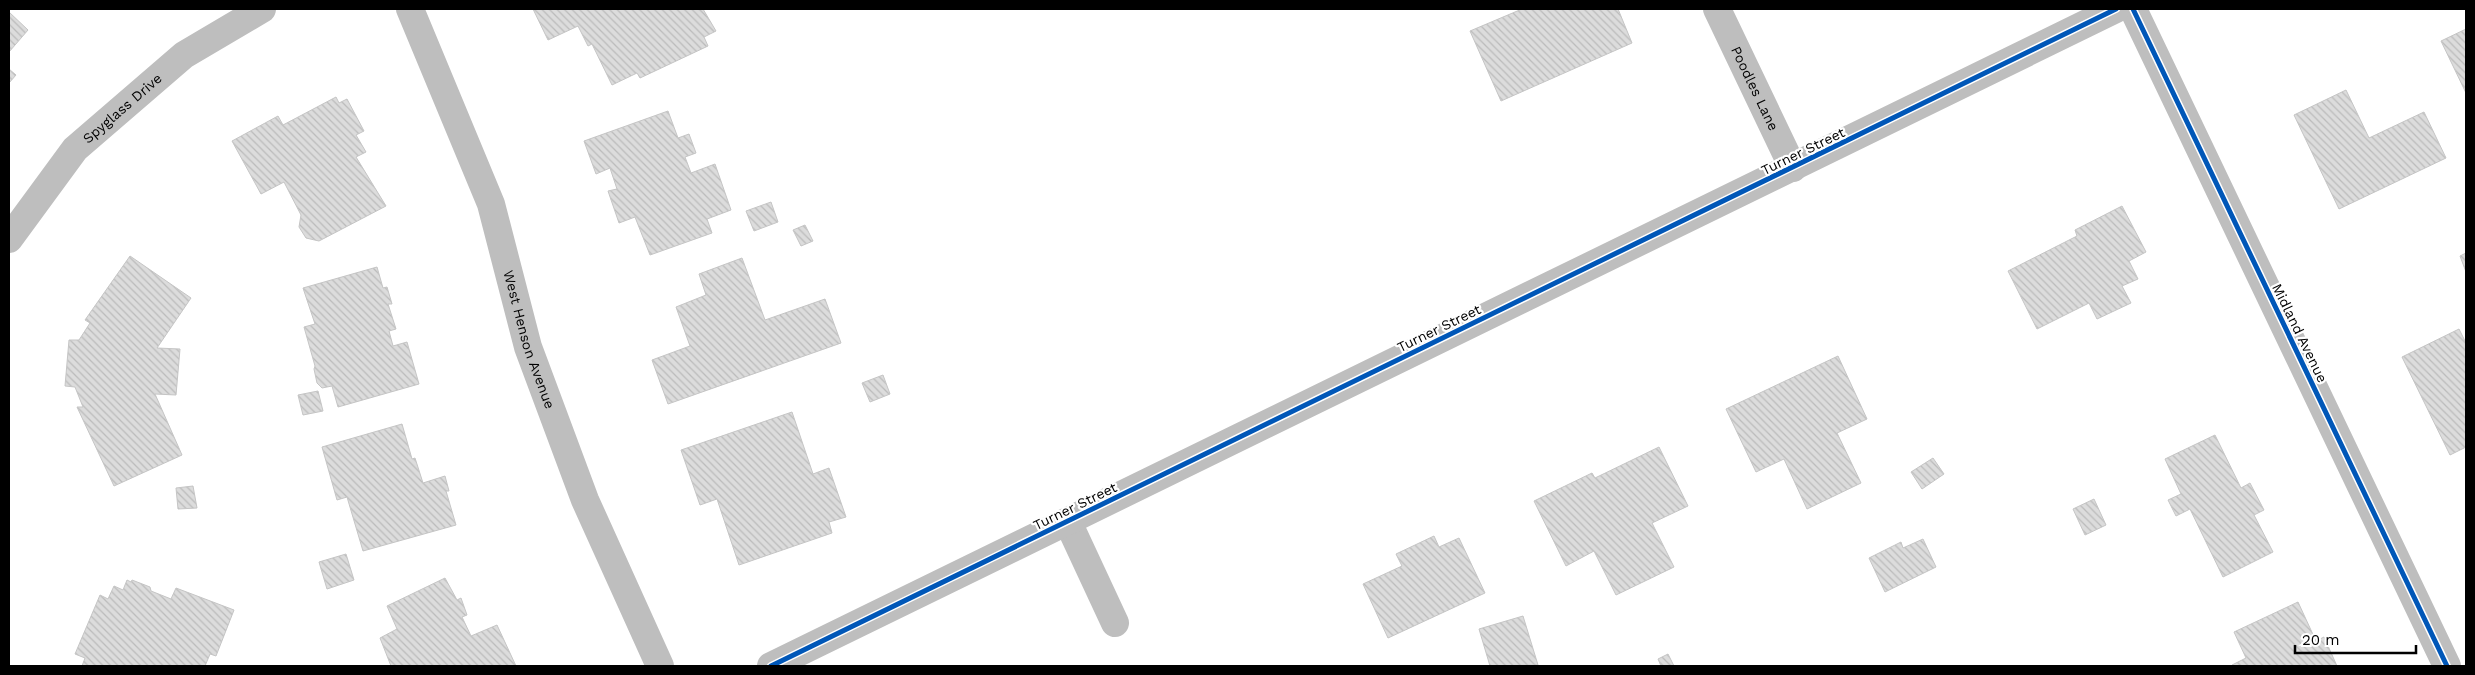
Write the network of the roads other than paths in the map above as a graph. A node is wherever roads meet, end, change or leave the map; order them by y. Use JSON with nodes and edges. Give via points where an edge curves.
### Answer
{"nodes":[{"id":1,"x":262,"y":9,"type":"edge"},
{"id":2,"x":410,"y":9,"type":"edge"},
{"id":3,"x":1717,"y":9,"type":"edge"},
{"id":4,"x":2116,"y":9,"type":"edge"},
{"id":5,"x":2133,"y":9,"type":"edge"},
{"id":6,"x":1793,"y":168,"type":"junction"},
{"id":7,"x":9,"y":239,"type":"edge"},
{"id":8,"x":1068,"y":522,"type":"junction"},
{"id":9,"x":1115,"y":623,"type":"dead end"},
{"id":10,"x":660,"y":666,"type":"edge"},
{"id":11,"x":771,"y":666,"type":"edge"},
{"id":12,"x":2447,"y":666,"type":"edge"}],
"edges":[{"from":1,"to":7,"type":"street","name":"Spyglass Drive","via":[[184,56],[75,149]]},
{"from":2,"to":10,"type":"street","name":"West Henson Avenue","via":[[492,204],[528,347],[585,500]]},
{"from":3,"to":6,"type":"street","name":"Poodles Lane"},
{"from":4,"to":6,"type":"street","name":"Turner Street"},
{"from":5,"to":12,"type":"street","name":"Midland Avenue"},
{"from":6,"to":8,"type":"street","name":"Turner Street"},
{"from":8,"to":9,"type":"street"},
{"from":8,"to":11,"type":"street","name":"Turner Street"}]}
